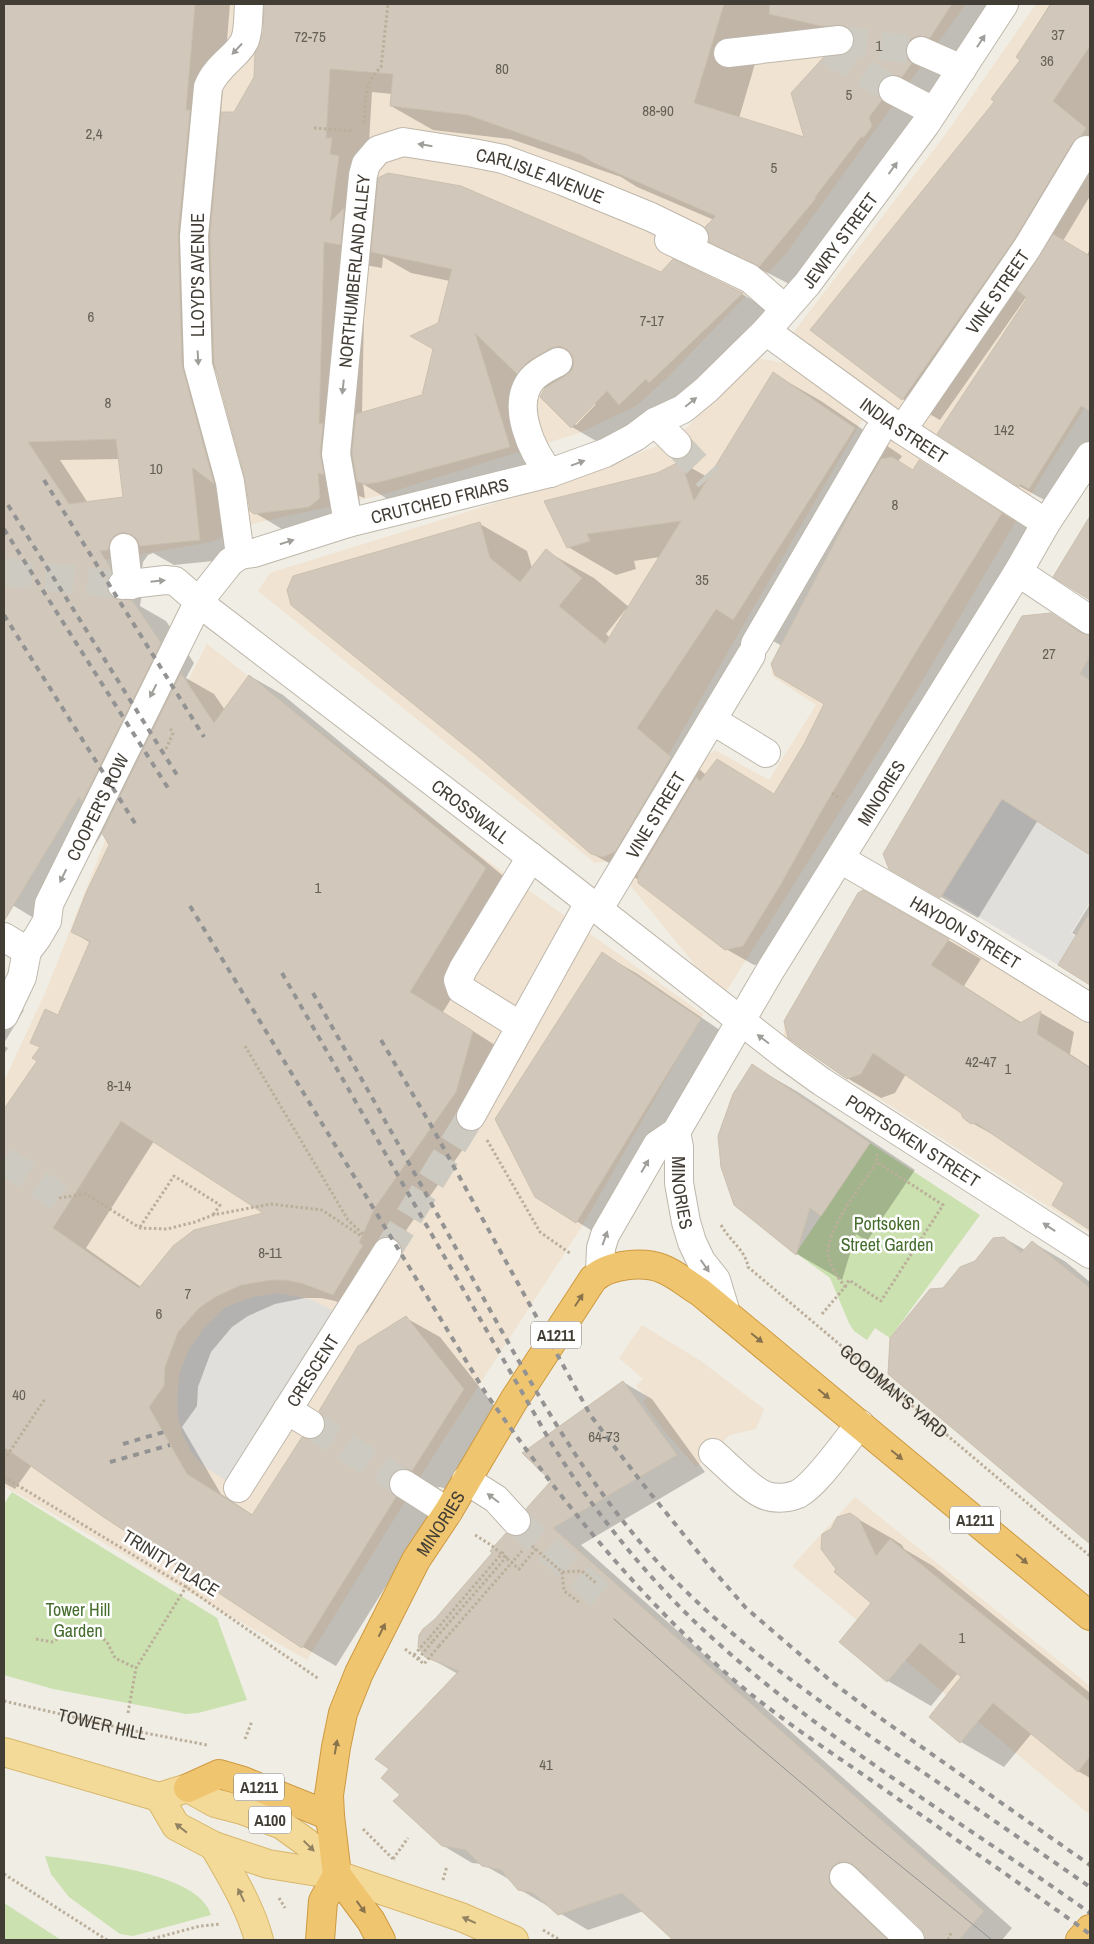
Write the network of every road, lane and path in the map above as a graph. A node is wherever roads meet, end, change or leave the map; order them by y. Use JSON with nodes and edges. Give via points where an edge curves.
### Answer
{"nodes":[{"id":1,"x":249,"y":4,"type":"edge"},
{"id":2,"x":388,"y":4,"type":"edge"},
{"id":3,"x":1004,"y":4,"type":"edge"},
{"id":4,"x":829,"y":45,"type":"tunnel mouth"},
{"id":5,"x":921,"y":51,"type":"tunnel mouth"},
{"id":6,"x":728,"y":53,"type":"dead end"},
{"id":7,"x":962,"y":69,"type":"junction"},
{"id":8,"x":893,"y":90,"type":"tunnel mouth"},
{"id":9,"x":933,"y":111,"type":"junction"},
{"id":10,"x":314,"y":128,"type":"dead end"},
{"id":11,"x":371,"y":141,"type":"junction"},
{"id":12,"x":1086,"y":150,"type":"dead end"},
{"id":13,"x":503,"y":159,"type":"junction"},
{"id":14,"x":694,"y":238,"type":"dead end"},
{"id":15,"x":785,"y":309,"type":"junction"},
{"id":16,"x":766,"y":331,"type":"junction"},
{"id":17,"x":558,"y":362,"type":"dead end"},
{"id":18,"x":645,"y":429,"type":"junction"},
{"id":19,"x":890,"y":432,"type":"junction"},
{"id":20,"x":677,"y":444,"type":"tunnel mouth"},
{"id":21,"x":1090,"y":456,"type":"edge"},
{"id":22,"x":550,"y":473,"type":"junction"},
{"id":23,"x":348,"y":523,"type":"junction"},
{"id":24,"x":1046,"y":523,"type":"junction"},
{"id":25,"x":124,"y":548,"type":"dead end"},
{"id":26,"x":240,"y":555,"type":"junction"},
{"id":27,"x":1018,"y":572,"type":"junction"},
{"id":28,"x":199,"y":601,"type":"junction"},
{"id":29,"x":1090,"y":620,"type":"edge"},
{"id":30,"x":712,"y":720,"type":"junction"},
{"id":31,"x":766,"y":753,"type":"dead end"},
{"id":32,"x":531,"y":858,"type":"junction"},
{"id":33,"x":840,"y":859,"type":"junction"},
{"id":34,"x":593,"y":906,"type":"junction"},
{"id":35,"x":4,"y":937,"type":"edge"},
{"id":36,"x":27,"y":952,"type":"junction"},
{"id":37,"x":1090,"y":1008,"type":"edge"},
{"id":38,"x":4,"y":1016,"type":"edge"},
{"id":39,"x":740,"y":1021,"type":"junction"},
{"id":40,"x":519,"y":1025,"type":"junction"},
{"id":41,"x":245,"y":1046,"type":"dead end"},
{"id":42,"x":471,"y":1116,"type":"tunnel mouth"},
{"id":43,"x":676,"y":1132,"type":"junction"},
{"id":44,"x":492,"y":1149,"type":"dead end"},
{"id":45,"x":59,"y":1198,"type":"tunnel mouth"},
{"id":46,"x":213,"y":1215,"type":"junction"},
{"id":47,"x":719,"y":1222,"type":"dead end"},
{"id":48,"x":140,"y":1228,"type":"junction"},
{"id":49,"x":380,"y":1248,"type":"junction"},
{"id":50,"x":1090,"y":1254,"type":"edge"},
{"id":51,"x":589,"y":1266,"type":"junction"},
{"id":52,"x":845,"y":1287,"type":"junction"},
{"id":53,"x":726,"y":1313,"type":"junction"},
{"id":54,"x":822,"y":1314,"type":"dead end"},
{"id":55,"x":44,"y":1399,"type":"dead end"},
{"id":56,"x":287,"y":1410,"type":"junction"},
{"id":57,"x":310,"y":1424,"type":"tunnel mouth"},
{"id":58,"x":860,"y":1424,"type":"junction"},
{"id":59,"x":712,"y":1453,"type":"dead end"},
{"id":60,"x":4,"y":1460,"type":"edge"},
{"id":61,"x":4,"y":1477,"type":"edge"},
{"id":62,"x":466,"y":1480,"type":"junction"},
{"id":63,"x":404,"y":1484,"type":"tunnel mouth"},
{"id":64,"x":238,"y":1488,"type":"dead end"},
{"id":65,"x":448,"y":1512,"type":"junction"},
{"id":66,"x":522,"y":1532,"type":"joint"},
{"id":67,"x":475,"y":1535,"type":"dead end"},
{"id":68,"x":536,"y":1550,"type":"junction"},
{"id":69,"x":504,"y":1551,"type":"dead end"},
{"id":70,"x":508,"y":1555,"type":"dead end"},
{"id":71,"x":1090,"y":1556,"type":"edge"},
{"id":72,"x":514,"y":1560,"type":"dead end"},
{"id":73,"x":184,"y":1570,"type":"dead end"},
{"id":74,"x":562,"y":1572,"type":"junction"},
{"id":75,"x":596,"y":1583,"type":"dead end"},
{"id":76,"x":186,"y":1587,"type":"junction"},
{"id":77,"x":579,"y":1602,"type":"dead end"},
{"id":78,"x":1090,"y":1616,"type":"edge"},
{"id":79,"x":36,"y":1639,"type":"dead end"},
{"id":80,"x":403,"y":1648,"type":"dead end"},
{"id":81,"x":414,"y":1656,"type":"junction"},
{"id":82,"x":418,"y":1659,"type":"junction"},
{"id":83,"x":136,"y":1668,"type":"junction"},
{"id":84,"x":319,"y":1679,"type":"dead end"},
{"id":85,"x":4,"y":1701,"type":"edge"},
{"id":86,"x":128,"y":1713,"type":"dead end"},
{"id":87,"x":252,"y":1721,"type":"dead end"},
{"id":88,"x":245,"y":1739,"type":"dead end"},
{"id":89,"x":203,"y":1744,"type":"dead end"},
{"id":90,"x":4,"y":1752,"type":"edge"},
{"id":91,"x":188,"y":1788,"type":"junction"},
{"id":92,"x":159,"y":1797,"type":"junction"},
{"id":93,"x":330,"y":1806,"type":"junction"},
{"id":94,"x":356,"y":1822,"type":"dead end"},
{"id":95,"x":408,"y":1838,"type":"dead end"},
{"id":96,"x":214,"y":1846,"type":"junction"},
{"id":97,"x":393,"y":1859,"type":"junction"},
{"id":98,"x":398,"y":1863,"type":"dead end"},
{"id":99,"x":447,"y":1866,"type":"dead end"},
{"id":100,"x":4,"y":1874,"type":"edge"},
{"id":101,"x":338,"y":1875,"type":"junction"},
{"id":102,"x":844,"y":1877,"type":"dead end"},
{"id":103,"x":443,"y":1880,"type":"dead end"},
{"id":104,"x":294,"y":1911,"type":"dead end"},
{"id":105,"x":277,"y":1913,"type":"dead end"},
{"id":106,"x":223,"y":1924,"type":"dead end"},
{"id":107,"x":1090,"y":1929,"type":"edge"},
{"id":108,"x":951,"y":1933,"type":"dead end"},
{"id":109,"x":107,"y":1940,"type":"edge"},
{"id":110,"x":148,"y":1940,"type":"edge"},
{"id":111,"x":259,"y":1940,"type":"edge"},
{"id":112,"x":320,"y":1940,"type":"edge"},
{"id":113,"x":381,"y":1940,"type":"edge"},
{"id":114,"x":514,"y":1940,"type":"edge"},
{"id":115,"x":910,"y":1940,"type":"edge"},
{"id":116,"x":948,"y":1940,"type":"edge"},
{"id":117,"x":1080,"y":1940,"type":"edge"}],
"edges":[{"from":1,"to":26,"type":"street","name":"LLOYD'S AVENUE","one_way":true,"via":[[244,42],[212,77],[208,86],[194,236],[198,366],[230,482]]},
{"from":2,"to":11,"type":"path","via":[[381,67],[367,85]]},
{"from":7,"to":3,"type":"street","name":"JEWRY STREET","one_way":true},
{"from":4,"to":6,"type":"street"},
{"from":5,"to":7,"type":"street"},
{"from":7,"to":9,"type":"street","name":"JEWRY STREET"},
{"from":8,"to":9,"type":"street"},
{"from":15,"to":9,"type":"street","name":"JEWRY STREET","one_way":true,"via":[[822,264]]},
{"from":10,"to":11,"type":"path"},
{"from":13,"to":11,"type":"street","name":"CARLISLE AVENUE","one_way":true,"via":[[403,142]]},
{"from":11,"to":23,"type":"street","name":"NORTHUMBERLAND ALLEY","one_way":true,"via":[[363,175],[336,454]]},
{"from":12,"to":19,"type":"street","name":"VINE STREET","via":[[1027,248]]},
{"from":13,"to":14,"type":"street","name":"CARLISLE AVENUE","via":[[651,217]]},
{"from":13,"to":15,"type":"street","via":[[751,280]]},
{"from":15,"to":16,"type":"street","name":"JEWRY STREET"},
{"from":18,"to":16,"type":"street","name":"JEWRY STREET","one_way":true,"via":[[682,409],[706,390]]},
{"from":16,"to":19,"type":"street","name":"INDIA STREET"},
{"from":17,"to":22,"type":"street","via":[[531,381],[524,404],[526,428],[532,444]]},
{"from":18,"to":20,"type":"street"},
{"from":22,"to":18,"type":"street","name":"CRUTCHED FRIARS","one_way":true,"via":[[605,453]]},
{"from":19,"to":24,"type":"street","name":"INDIA STREET"},
{"from":19,"to":30,"type":"street","name":"VINE STREET"},
{"from":21,"to":24,"type":"street","name":"MINORIES"},
{"from":22,"to":23,"type":"street","name":"CRUTCHED FRIARS"},
{"from":26,"to":23,"type":"street","name":"CRUTCHED FRIARS","one_way":true},
{"from":24,"to":27,"type":"street","name":"MINORIES"},
{"from":25,"to":28,"type":"street","one_way":true,"via":[[126,585],[165,580],[175,582]]},
{"from":26,"to":28,"type":"street","name":"COOPER'S ROW","via":[[230,562]]},
{"from":27,"to":29,"type":"street"},
{"from":27,"to":33,"type":"street","name":"MINORIES"},
{"from":28,"to":32,"type":"street","name":"CROSSWALL"},
{"from":28,"to":36,"type":"street","name":"COOPER'S ROW","one_way":true,"via":[[49,904],[47,921]]},
{"from":30,"to":31,"type":"street"},
{"from":30,"to":34,"type":"street","name":"VINE STREET"},
{"from":32,"to":34,"type":"street","name":"CROSSWALL"},
{"from":32,"to":40,"type":"street","via":[[458,980],[462,989]]},
{"from":33,"to":37,"type":"street","name":"HAYDON STREET","via":[[966,930]]},
{"from":33,"to":39,"type":"street","name":"MINORIES"},
{"from":34,"to":39,"type":"street","name":"CROSSWALL"},
{"from":34,"to":40,"type":"street","name":"VINE STREET"},
{"from":35,"to":36,"type":"street"},
{"from":36,"to":38,"type":"street","name":"COOPER'S ROW","via":[[22,977]]},
{"from":39,"to":43,"type":"street","name":"MINORIES"},
{"from":50,"to":39,"type":"street","name":"PORTSOKEN STREET","one_way":true,"via":[[822,1082]]},
{"from":40,"to":42,"type":"street","name":"VINE STREET"},
{"from":41,"to":49,"type":"path","via":[[348,1220]]},
{"from":51,"to":43,"type":"street","name":"MINORIES","one_way":true,"via":[[656,1145]]},
{"from":43,"to":53,"type":"street","name":"MINORIES","one_way":true,"via":[[679,1184],[686,1222],[701,1261],[716,1280]]},
{"from":44,"to":51,"type":"path","via":[[540,1232]]},
{"from":45,"to":48,"type":"path","via":[[86,1194]]},
{"from":46,"to":48,"type":"path","via":[[167,1229]]},
{"from":46,"to":48,"type":"path","via":[[220,1205],[174,1176]]},
{"from":46,"to":49,"type":"path","via":[[271,1204],[322,1210]]},
{"from":47,"to":71,"type":"path","name":"GOODMAN'S YARD","via":[[732,1243],[747,1257],[748,1267]]},
{"from":49,"to":56,"type":"street","name":"CRESCENT","via":[[347,1318]]},
{"from":51,"to":53,"type":"highway","number":"A1211","via":[[630,1265],[664,1269]]},
{"from":62,"to":51,"type":"highway","name":"MINORIES","number":"A1211","one_way":true,"via":[[593,1278]]},
{"from":52,"to":52,"type":"path","via":[[831,1264],[828,1253],[830,1240],[844,1211],[877,1162],[943,1205],[881,1301],[849,1280]]},
{"from":52,"to":54,"type":"path"},
{"from":53,"to":58,"type":"highway","number":"A1211","one_way":true},
{"from":55,"to":60,"type":"path"},
{"from":56,"to":57,"type":"street"},
{"from":56,"to":64,"type":"street","name":"CRESCENT"},
{"from":58,"to":59,"type":"street","via":[[811,1483],[800,1493],[789,1497],[768,1497]]},
{"from":58,"to":78,"type":"highway","number":"A1211","one_way":true},
{"from":61,"to":76,"type":"path","name":"TRINITY PLACE"},
{"from":62,"to":65,"type":"highway","name":"MINORIES","number":"A1211"},
{"from":66,"to":62,"type":"street","one_way":true,"via":[[496,1499]]},
{"from":63,"to":65,"type":"street"},
{"from":93,"to":65,"type":"highway","name":"MINORIES","number":"A1211","one_way":true,"via":[[343,1713],[359,1673],[416,1560]]},
{"from":66,"to":68,"type":"path"},
{"from":67,"to":68,"type":"path","via":[[519,1569]]},
{"from":68,"to":74,"type":"path"},
{"from":69,"to":81,"type":"path","bridge":true},
{"from":70,"to":82,"type":"path","bridge":true},
{"from":72,"to":82,"type":"path","bridge":true,"via":[[424,1664]]},
{"from":73,"to":76,"type":"path"},
{"from":74,"to":75,"type":"path","via":[[582,1571]]},
{"from":74,"to":77,"type":"path","via":[[564,1590]]},
{"from":76,"to":83,"type":"path"},
{"from":76,"to":84,"type":"path","name":"TRINITY PLACE"},
{"from":79,"to":83,"type":"path","via":[[52,1642],[85,1627],[107,1642],[115,1658]]},
{"from":80,"to":81,"type":"path"},
{"from":81,"to":82,"type":"path"},
{"from":83,"to":86,"type":"path"},
{"from":85,"to":89,"type":"path","name":"TOWER HILL"},
{"from":87,"to":88,"type":"path"},
{"from":90,"to":92,"type":"main road"},
{"from":91,"to":92,"type":"main road"},
{"from":91,"to":93,"type":"highway","number":"A1211","via":[[219,1774]]},
{"from":91,"to":101,"type":"main road","number":"A100","one_way":true,"via":[[215,1803],[282,1824],[307,1842]]},
{"from":96,"to":92,"type":"main road","one_way":true,"via":[[176,1826]]},
{"from":93,"to":101,"type":"highway","number":"A1211"},
{"from":94,"to":97,"type":"path"},
{"from":95,"to":97,"type":"path"},
{"from":96,"to":101,"type":"main road","via":[[268,1864]]},
{"from":111,"to":96,"type":"main road","one_way":true,"via":[[246,1904]]},
{"from":97,"to":98,"type":"path"},
{"from":99,"to":103,"type":"path"},
{"from":100,"to":109,"type":"path"},
{"from":101,"to":112,"type":"highway","via":[[323,1901]]},
{"from":101,"to":113,"type":"highway","number":"A100","one_way":true},
{"from":114,"to":101,"type":"main road","one_way":true,"via":[[461,1917]]},
{"from":102,"to":115,"type":"street"},
{"from":104,"to":105,"type":"path","via":[[285,1908]]},
{"from":106,"to":110,"type":"path","via":[[200,1926]]},
{"from":107,"to":117,"type":"highway"},
{"from":108,"to":116,"type":"path"}]}
